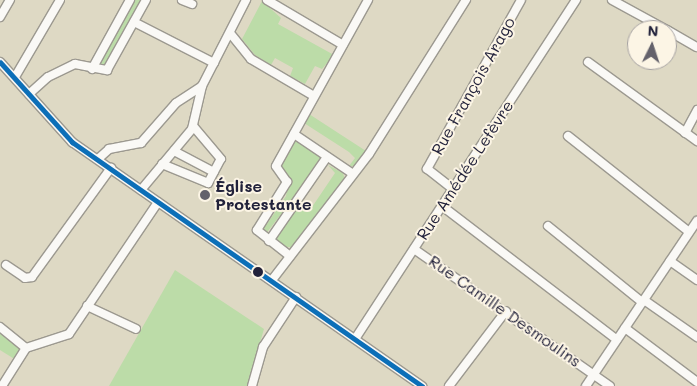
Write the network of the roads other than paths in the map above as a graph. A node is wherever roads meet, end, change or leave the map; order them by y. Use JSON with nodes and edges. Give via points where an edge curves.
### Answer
{"nodes":[{"id":1,"x":10,"y":0,"type":"edge"},
{"id":2,"x":60,"y":0,"type":"edge"},
{"id":3,"x":130,"y":0,"type":"edge"},
{"id":4,"x":146,"y":0,"type":"edge"},
{"id":5,"x":182,"y":0,"type":"edge"},
{"id":6,"x":246,"y":0,"type":"edge"},
{"id":7,"x":267,"y":0,"type":"edge"},
{"id":8,"x":368,"y":0,"type":"edge"},
{"id":9,"x":466,"y":0,"type":"edge"},
{"id":10,"x":521,"y":0,"type":"edge"},
{"id":11,"x":576,"y":0,"type":"edge"},
{"id":12,"x":612,"y":0,"type":"edge"},
{"id":13,"x":192,"y":4,"type":"dead end"},
{"id":14,"x":0,"y":17,"type":"edge"},
{"id":15,"x":649,"y":20,"type":"edge"},
{"id":16,"x":134,"y":22,"type":"junction"},
{"id":17,"x":230,"y":33,"type":"junction"},
{"id":18,"x":677,"y":35,"type":"edge"},
{"id":19,"x":343,"y":46,"type":"junction"},
{"id":20,"x":697,"y":46,"type":"edge"},
{"id":21,"x":0,"y":62,"type":"edge"},
{"id":22,"x":588,"y":62,"type":"dead end"},
{"id":23,"x":214,"y":63,"type":"junction"},
{"id":24,"x":92,"y":69,"type":"junction"},
{"id":25,"x":15,"y":77,"type":"junction"},
{"id":26,"x":202,"y":86,"type":"junction"},
{"id":27,"x":29,"y":94,"type":"junction"},
{"id":28,"x":314,"y":96,"type":"junction"},
{"id":29,"x":697,"y":110,"type":"edge"},
{"id":30,"x":193,"y":126,"type":"junction"},
{"id":31,"x":685,"y":133,"type":"junction"},
{"id":32,"x":294,"y":134,"type":"junction"},
{"id":33,"x":568,"y":136,"type":"dead end"},
{"id":34,"x":697,"y":141,"type":"edge"},
{"id":35,"x":174,"y":151,"type":"junction"},
{"id":36,"x":327,"y":156,"type":"junction"},
{"id":37,"x":98,"y":159,"type":"junction"},
{"id":38,"x":162,"y":164,"type":"junction"},
{"id":39,"x":111,"y":168,"type":"junction"},
{"id":40,"x":214,"y":172,"type":"junction"},
{"id":41,"x":353,"y":174,"type":"junction"},
{"id":42,"x":453,"y":189,"type":"junction"},
{"id":43,"x":141,"y":190,"type":"junction"},
{"id":44,"x":158,"y":202,"type":"junction"},
{"id":45,"x":442,"y":206,"type":"junction"},
{"id":46,"x":697,"y":221,"type":"edge"},
{"id":47,"x":548,"y":226,"type":"dead end"},
{"id":48,"x":689,"y":232,"type":"junction"},
{"id":49,"x":269,"y":241,"type":"junction"},
{"id":50,"x":414,"y":249,"type":"junction"},
{"id":51,"x":290,"y":256,"type":"junction"},
{"id":52,"x":670,"y":261,"type":"junction"},
{"id":53,"x":6,"y":265,"type":"dead end"},
{"id":54,"x":272,"y":280,"type":"junction"},
{"id":55,"x":697,"y":280,"type":"edge"},
{"id":56,"x":296,"y":297,"type":"junction"},
{"id":57,"x":643,"y":301,"type":"junction"},
{"id":58,"x":87,"y":306,"type":"junction"},
{"id":59,"x":506,"y":311,"type":"junction"},
{"id":60,"x":0,"y":327,"type":"edge"},
{"id":61,"x":625,"y":328,"type":"junction"},
{"id":62,"x":136,"y":329,"type":"dead end"},
{"id":63,"x":697,"y":338,"type":"edge"},
{"id":64,"x":355,"y":339,"type":"junction"},
{"id":65,"x":617,"y":340,"type":"junction"},
{"id":66,"x":26,"y":348,"type":"junction"},
{"id":67,"x":595,"y":374,"type":"junction"},
{"id":68,"x":697,"y":382,"type":"edge"},
{"id":69,"x":254,"y":385,"type":"edge"},
{"id":70,"x":2,"y":386,"type":"edge"},
{"id":71,"x":422,"y":386,"type":"edge"},
{"id":72,"x":449,"y":386,"type":"edge"},
{"id":73,"x":586,"y":386,"type":"edge"},
{"id":74,"x":610,"y":386,"type":"edge"}],
"edges":[{"from":1,"to":14,"type":"street"},
{"from":2,"to":25,"type":"street"},
{"from":3,"to":24,"type":"street"},
{"from":4,"to":16,"type":"street"},
{"from":5,"to":13,"type":"street"},
{"from":6,"to":17,"type":"street"},
{"from":7,"to":19,"type":"street"},
{"from":8,"to":19,"type":"street"},
{"from":9,"to":41,"type":"street"},
{"from":10,"to":42,"type":"street","name":"Rue François Arago","via":[[427,168]]},
{"from":11,"to":42,"type":"street","name":"Rue Amédée Lefèvre"},
{"from":12,"to":15,"type":"street"},
{"from":16,"to":23,"type":"street"},
{"from":16,"to":24,"type":"street","via":[[107,70]]},
{"from":17,"to":23,"type":"street"},
{"from":17,"to":28,"type":"street","via":[[251,58]]},
{"from":18,"to":20,"type":"street"},
{"from":19,"to":28,"type":"street"},
{"from":21,"to":25,"type":"street"},
{"from":22,"to":31,"type":"street"},
{"from":23,"to":26,"type":"street"},
{"from":24,"to":27,"type":"street","via":[[75,64],[48,77]]},
{"from":25,"to":27,"type":"street"},
{"from":26,"to":30,"type":"street"},
{"from":26,"to":37,"type":"street","via":[[176,103],[141,143],[109,148]]},
{"from":27,"to":37,"type":"street","via":[[64,134]]},
{"from":28,"to":32,"type":"street"},
{"from":29,"to":31,"type":"street"},
{"from":30,"to":35,"type":"street"},
{"from":30,"to":40,"type":"street","via":[[221,159]]},
{"from":31,"to":34,"type":"street"},
{"from":32,"to":36,"type":"street"},
{"from":32,"to":49,"type":"street","via":[[276,166],[287,182],[257,228]]},
{"from":33,"to":48,"type":"street"},
{"from":35,"to":38,"type":"street"},
{"from":35,"to":40,"type":"street"},
{"from":36,"to":41,"type":"street"},
{"from":36,"to":49,"type":"street"},
{"from":37,"to":39,"type":"street"},
{"from":38,"to":40,"type":"street","via":[[208,183]]},
{"from":38,"to":43,"type":"street"},
{"from":39,"to":43,"type":"street"},
{"from":39,"to":53,"type":"street","via":[[32,277]]},
{"from":41,"to":51,"type":"street"},
{"from":42,"to":45,"type":"street","name":"Rue Amédée Lefèvre"},
{"from":43,"to":44,"type":"street"},
{"from":44,"to":54,"type":"street"},
{"from":44,"to":58,"type":"street"},
{"from":45,"to":50,"type":"street","name":"Rue Amédée Lefèvre"},
{"from":45,"to":65,"type":"street"},
{"from":46,"to":48,"type":"street"},
{"from":47,"to":57,"type":"street"},
{"from":48,"to":52,"type":"street"},
{"from":49,"to":51,"type":"street"},
{"from":50,"to":59,"type":"street","name":"Rue Camille Desmoulins"},
{"from":50,"to":64,"type":"street","name":"Rue Amédée Lefèvre"},
{"from":51,"to":54,"type":"street"},
{"from":52,"to":55,"type":"street"},
{"from":52,"to":57,"type":"street"},
{"from":54,"to":56,"type":"street"},
{"from":56,"to":64,"type":"street"},
{"from":56,"to":69,"type":"street","via":[[263,347]]},
{"from":57,"to":61,"type":"street"},
{"from":57,"to":63,"type":"street"},
{"from":58,"to":62,"type":"street"},
{"from":58,"to":66,"type":"street","via":[[64,338]]},
{"from":59,"to":67,"type":"street","name":"Rue Camille Desmoulins"},
{"from":59,"to":72,"type":"street"},
{"from":60,"to":66,"type":"street"},
{"from":61,"to":65,"type":"street"},
{"from":61,"to":68,"type":"street"},
{"from":64,"to":71,"type":"street"},
{"from":65,"to":67,"type":"street"},
{"from":66,"to":70,"type":"street"},
{"from":67,"to":73,"type":"street"},
{"from":67,"to":74,"type":"street","name":"Rue Camille Desmoulins"}]}
